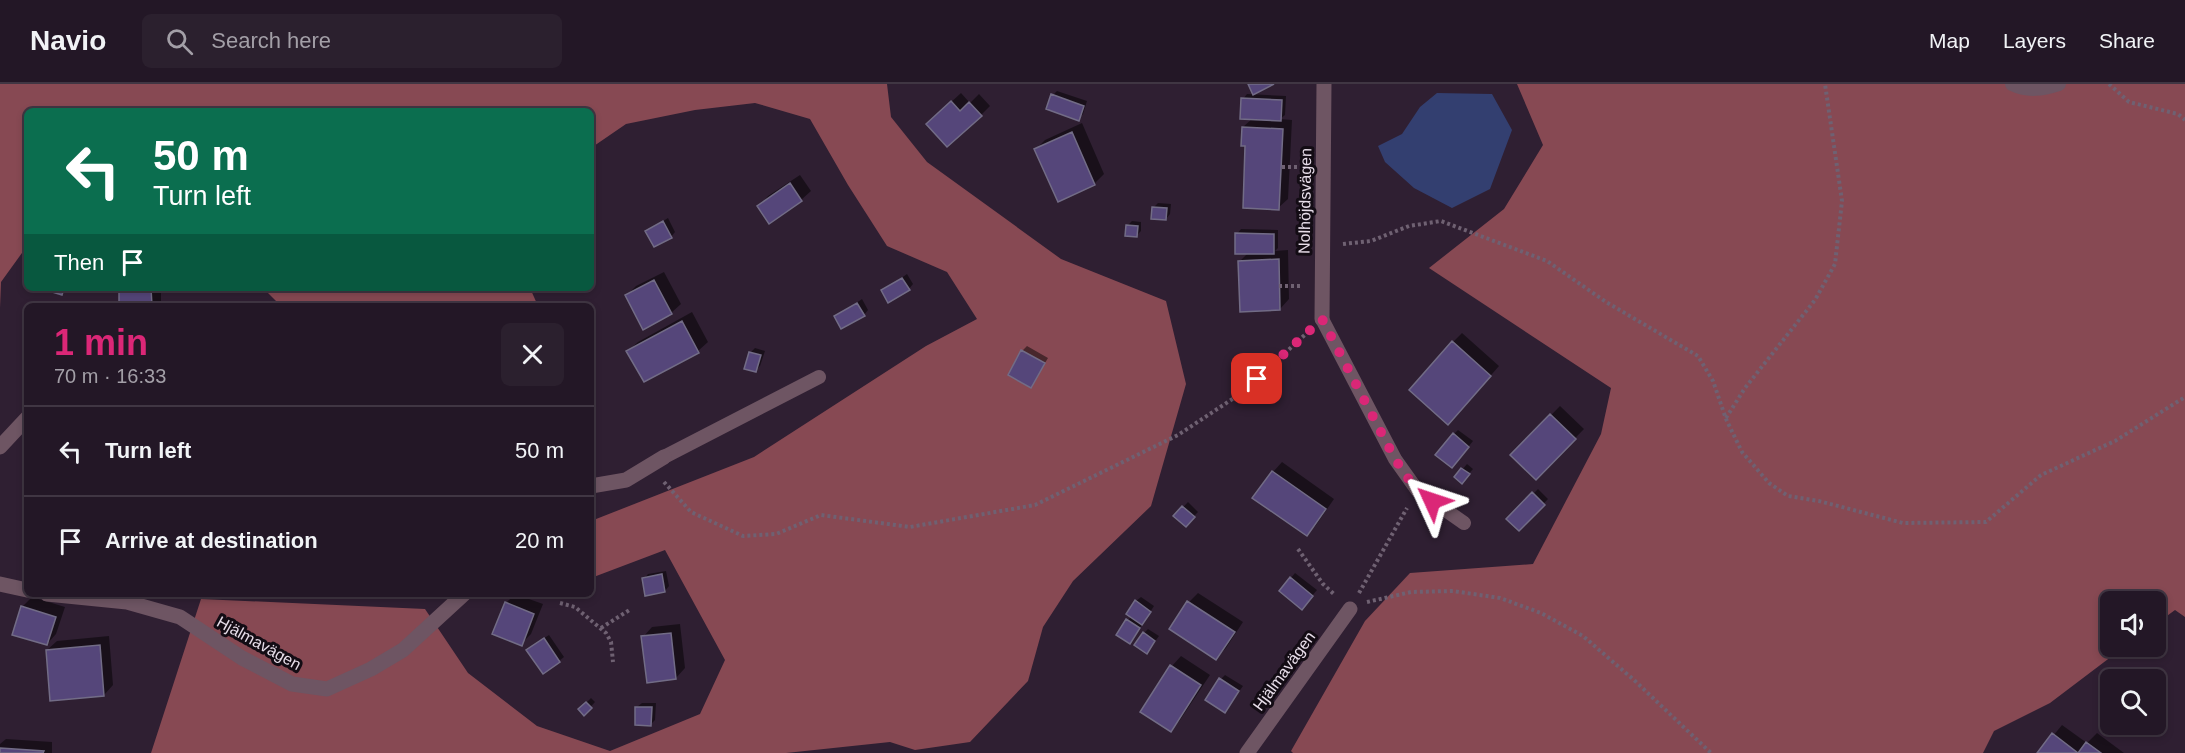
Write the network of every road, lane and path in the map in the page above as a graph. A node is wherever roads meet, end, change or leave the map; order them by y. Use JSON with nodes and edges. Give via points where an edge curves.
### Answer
{"nodes":[{"id":1,"x":1324,"y":84,"type":"edge"},
{"id":2,"x":1825,"y":84,"type":"edge"},
{"id":3,"x":2012,"y":84,"type":"edge"},
{"id":4,"x":2059,"y":84,"type":"edge"},
{"id":5,"x":2109,"y":84,"type":"edge"},
{"id":6,"x":2185,"y":120,"type":"edge"},
{"id":7,"x":1322,"y":246,"type":"junction"},
{"id":8,"x":1322,"y":319,"type":"junction"},
{"id":9,"x":819,"y":377,"type":"dead end"},
{"id":10,"x":2185,"y":398,"type":"edge"},
{"id":11,"x":1726,"y":419,"type":"junction"},
{"id":12,"x":24,"y":421,"type":"edge"},
{"id":13,"x":0,"y":447,"type":"edge"},
{"id":14,"x":664,"y":457,"type":"joint"},
{"id":15,"x":650,"y":466,"type":"junction"},
{"id":16,"x":594,"y":485,"type":"edge"},
{"id":17,"x":1416,"y":490,"type":"junction"},
{"id":18,"x":1464,"y":523,"type":"dead end"},
{"id":19,"x":1298,"y":549,"type":"dead end"},
{"id":20,"x":0,"y":584,"type":"edge"},
{"id":21,"x":24,"y":589,"type":"edge"},
{"id":22,"x":77,"y":597,"type":"edge"},
{"id":23,"x":461,"y":597,"type":"edge"},
{"id":24,"x":560,"y":603,"type":"dead end"},
{"id":25,"x":631,"y":609,"type":"dead end"},
{"id":26,"x":1350,"y":609,"type":"junction"},
{"id":27,"x":601,"y":628,"type":"junction"},
{"id":28,"x":613,"y":662,"type":"dead end"},
{"id":29,"x":1248,"y":753,"type":"edge"},
{"id":30,"x":1711,"y":753,"type":"edge"}],
"edges":[{"from":1,"to":7,"type":"street","name":"Nolhöjdsvägen"},
{"from":2,"to":11,"type":"path","via":[[1842,201],[1835,264],[1815,300],[1745,388]]},
{"from":3,"to":4,"type":"lane","via":[[2023,89]]},
{"from":5,"to":6,"type":"path","via":[[2129,102],[2178,114]]},
{"from":7,"to":8,"type":"street","name":"Nolhöjdsvägen"},
{"from":7,"to":11,"type":"path","via":[[1371,241],[1409,226],[1441,221],[1546,261],[1698,356],[1713,381]]},
{"from":8,"to":15,"type":"path","via":[[1240,394],[1178,435],[1035,505],[910,527],[821,515],[776,534],[743,536],[691,512]]},
{"from":8,"to":17,"type":"lane","via":[[1395,459]]},
{"from":9,"to":14,"type":"lane"},
{"from":10,"to":11,"type":"path","via":[[2115,441],[2041,474],[1986,522],[1903,523],[1788,496],[1769,483],[1742,452]]},
{"from":12,"to":13,"type":"street"},
{"from":14,"to":15,"type":"street"},
{"from":15,"to":16,"type":"street","via":[[626,480]]},
{"from":17,"to":18,"type":"lane"},
{"from":17,"to":26,"type":"path"},
{"from":19,"to":26,"type":"path","via":[[1323,584]]},
{"from":20,"to":21,"type":"street"},
{"from":22,"to":23,"type":"street","name":"Hjälmavägen","via":[[128,602],[180,617],[242,658],[292,684],[327,689],[403,650]]},
{"from":24,"to":27,"type":"path","via":[[574,606]]},
{"from":25,"to":27,"type":"path"},
{"from":26,"to":29,"type":"street","name":"Hjälmavägen"},
{"from":26,"to":30,"type":"path","via":[[1411,592],[1453,591],[1500,598],[1542,613],[1583,636]]},
{"from":27,"to":28,"type":"path","via":[[611,642]]}]}
